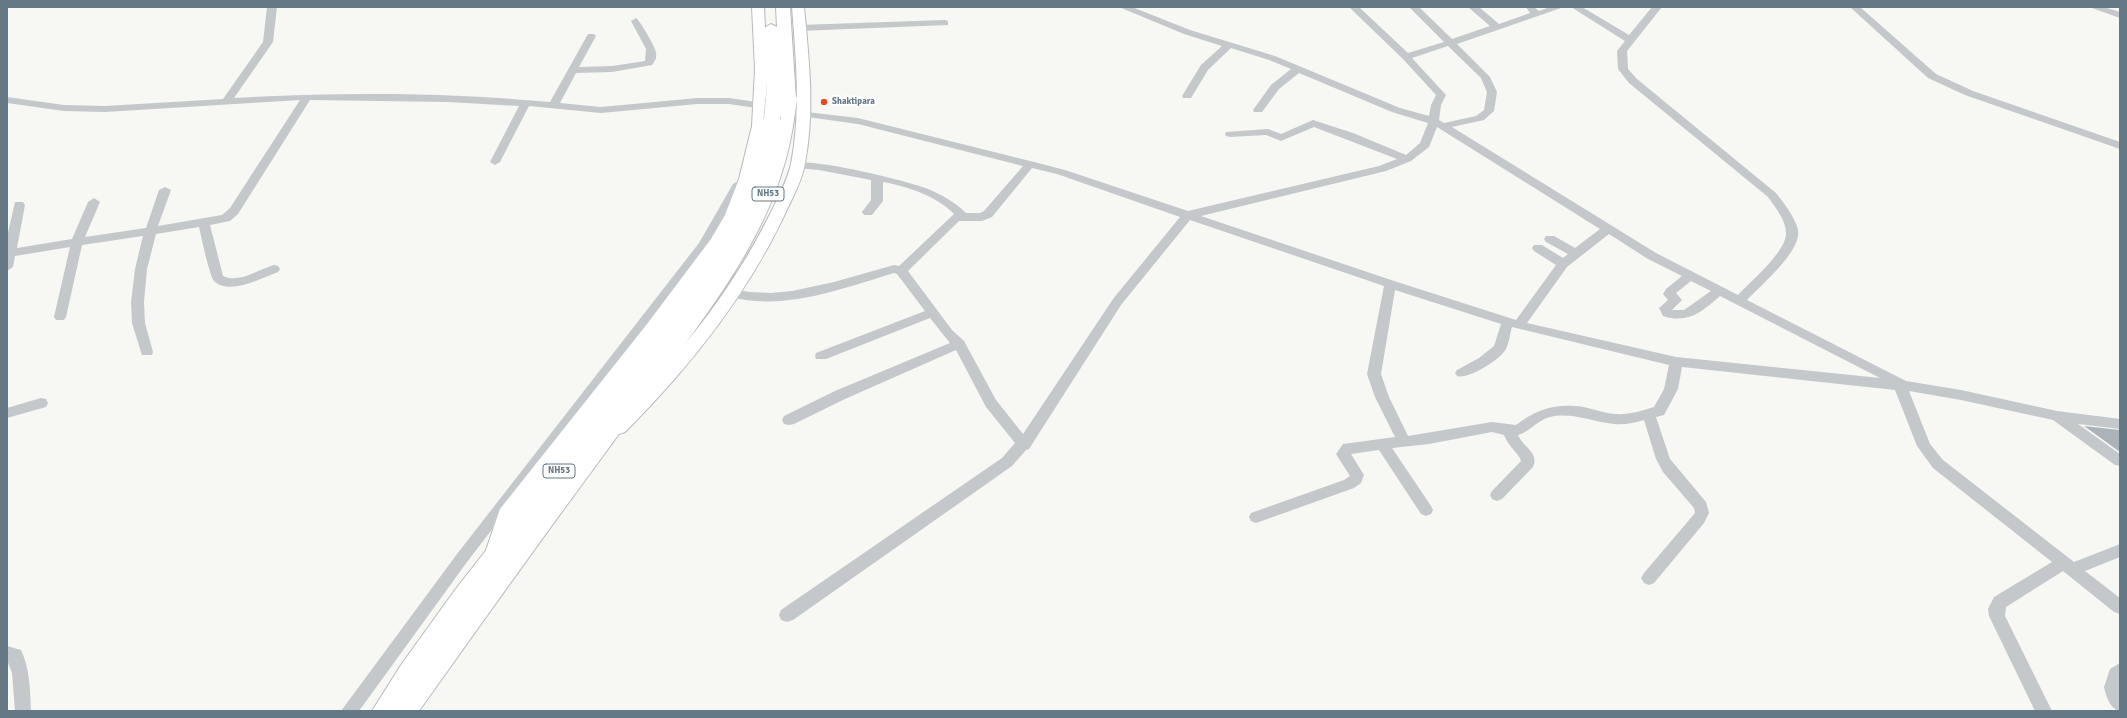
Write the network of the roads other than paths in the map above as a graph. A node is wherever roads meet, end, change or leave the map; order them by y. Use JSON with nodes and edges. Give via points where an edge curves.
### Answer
{"nodes":[{"id":1,"x":272,"y":7,"type":"edge"},
{"id":2,"x":758,"y":7,"type":"edge"},
{"id":3,"x":771,"y":7,"type":"edge"},
{"id":4,"x":783,"y":7,"type":"edge"},
{"id":5,"x":798,"y":7,"type":"edge"},
{"id":6,"x":1124,"y":7,"type":"edge"},
{"id":7,"x":1354,"y":7,"type":"edge"},
{"id":8,"x":1414,"y":7,"type":"edge"},
{"id":9,"x":1473,"y":7,"type":"edge"},
{"id":10,"x":1529,"y":7,"type":"edge"},
{"id":11,"x":1560,"y":7,"type":"edge"},
{"id":12,"x":1576,"y":7,"type":"edge"},
{"id":13,"x":1855,"y":7,"type":"edge"},
{"id":14,"x":2094,"y":7,"type":"edge"},
{"id":15,"x":1652,"y":9,"type":"edge"},
{"id":16,"x":1537,"y":14,"type":"junction"},
{"id":17,"x":2120,"y":15,"type":"edge"},
{"id":18,"x":636,"y":21,"type":"dead end"},
{"id":19,"x":945,"y":23,"type":"dead end"},
{"id":20,"x":1497,"y":27,"type":"junction"},
{"id":21,"x":799,"y":28,"type":"junction"},
{"id":22,"x":591,"y":36,"type":"dead end"},
{"id":23,"x":1630,"y":40,"type":"junction"},
{"id":24,"x":1451,"y":42,"type":"junction"},
{"id":25,"x":1230,"y":45,"type":"junction"},
{"id":26,"x":1406,"y":57,"type":"junction"},
{"id":27,"x":1297,"y":69,"type":"junction"},
{"id":28,"x":573,"y":70,"type":"junction"},
{"id":29,"x":1187,"y":96,"type":"dead end"},
{"id":30,"x":308,"y":97,"type":"junction"},
{"id":31,"x":7,"y":100,"type":"edge"},
{"id":32,"x":226,"y":102,"type":"junction"},
{"id":33,"x":526,"y":103,"type":"junction"},
{"id":34,"x":760,"y":104,"type":"junction"},
{"id":35,"x":553,"y":106,"type":"junction"},
{"id":36,"x":1258,"y":110,"type":"dead end"},
{"id":37,"x":805,"y":114,"type":"junction"},
{"id":38,"x":1434,"y":121,"type":"junction"},
{"id":39,"x":1444,"y":126,"type":"junction"},
{"id":40,"x":1230,"y":134,"type":"dead end"},
{"id":41,"x":2120,"y":146,"type":"edge"},
{"id":42,"x":1407,"y":159,"type":"junction"},
{"id":43,"x":495,"y":162,"type":"dead end"},
{"id":44,"x":1030,"y":164,"type":"junction"},
{"id":45,"x":797,"y":165,"type":"junction"},
{"id":46,"x":877,"y":178,"type":"junction"},
{"id":47,"x":746,"y":179,"type":"junction"},
{"id":48,"x":165,"y":190,"type":"dead end"},
{"id":49,"x":94,"y":202,"type":"dead end"},
{"id":50,"x":19,"y":205,"type":"dead end"},
{"id":51,"x":868,"y":212,"type":"dead end"},
{"id":52,"x":1188,"y":215,"type":"junction"},
{"id":53,"x":962,"y":216,"type":"junction"},
{"id":54,"x":204,"y":223,"type":"junction"},
{"id":55,"x":1608,"y":229,"type":"junction"},
{"id":56,"x":150,"y":230,"type":"junction"},
{"id":57,"x":742,"y":231,"type":"junction"},
{"id":58,"x":1550,"y":239,"type":"dead end"},
{"id":59,"x":77,"y":242,"type":"junction"},
{"id":60,"x":1538,"y":248,"type":"dead end"},
{"id":61,"x":8,"y":253,"type":"edge"},
{"id":62,"x":1576,"y":254,"type":"junction"},
{"id":63,"x":1563,"y":264,"type":"junction"},
{"id":64,"x":7,"y":267,"type":"edge"},
{"id":65,"x":274,"y":269,"type":"dead end"},
{"id":66,"x":901,"y":271,"type":"junction"},
{"id":67,"x":1691,"y":275,"type":"junction"},
{"id":68,"x":1390,"y":284,"type":"junction"},
{"id":69,"x":1720,"y":290,"type":"junction"},
{"id":70,"x":731,"y":294,"type":"junction"},
{"id":71,"x":1740,"y":300,"type":"junction"},
{"id":72,"x":932,"y":313,"type":"junction"},
{"id":73,"x":60,"y":318,"type":"dead end"},
{"id":74,"x":1513,"y":323,"type":"junction"},
{"id":75,"x":959,"y":344,"type":"junction"},
{"id":76,"x":147,"y":352,"type":"dead end"},
{"id":77,"x":821,"y":356,"type":"dead end"},
{"id":78,"x":1676,"y":362,"type":"junction"},
{"id":79,"x":1462,"y":373,"type":"dead end"},
{"id":80,"x":1903,"y":386,"type":"junction"},
{"id":81,"x":41,"y":404,"type":"dead end"},
{"id":82,"x":7,"y":413,"type":"edge"},
{"id":83,"x":1648,"y":415,"type":"junction"},
{"id":84,"x":2057,"y":416,"type":"junction"},
{"id":85,"x":789,"y":420,"type":"dead end"},
{"id":86,"x":2120,"y":424,"type":"edge"},
{"id":87,"x":1510,"y":431,"type":"junction"},
{"id":88,"x":1404,"y":441,"type":"junction"},
{"id":89,"x":1382,"y":444,"type":"junction"},
{"id":90,"x":1024,"y":445,"type":"junction"},
{"id":91,"x":598,"y":446,"type":"junction"},
{"id":92,"x":2120,"y":462,"type":"edge"},
{"id":93,"x":1498,"y":495,"type":"dead end"},
{"id":94,"x":1426,"y":510,"type":"dead end"},
{"id":95,"x":1256,"y":517,"type":"dead end"},
{"id":96,"x":2120,"y":550,"type":"edge"},
{"id":97,"x":495,"y":553,"type":"junction"},
{"id":98,"x":2068,"y":565,"type":"junction"},
{"id":99,"x":1649,"y":578,"type":"dead end"},
{"id":100,"x":2120,"y":607,"type":"edge"},
{"id":101,"x":788,"y":615,"type":"dead end"},
{"id":102,"x":7,"y":653,"type":"edge"},
{"id":103,"x":2120,"y":670,"type":"edge"},
{"id":104,"x":2120,"y":704,"type":"edge"},
{"id":105,"x":23,"y":711,"type":"edge"},
{"id":106,"x":348,"y":711,"type":"edge"},
{"id":107,"x":384,"y":711,"type":"edge"},
{"id":108,"x":405,"y":711,"type":"edge"},
{"id":109,"x":2044,"y":711,"type":"edge"}],
"edges":[{"from":1,"to":32,"type":"street","via":[[268,42]]},
{"from":2,"to":34,"type":"main road"},
{"from":3,"to":57,"type":"highway","number":"NH53","bridge":true,"via":[[775,86],[772,119],[762,172]]},
{"from":4,"to":57,"type":"highway","number":"NH53","bridge":true,"via":[[788,100],[782,153],[770,190]]},
{"from":5,"to":21,"type":"main road"},
{"from":6,"to":25,"type":"street","via":[[1187,32]]},
{"from":7,"to":26,"type":"street"},
{"from":8,"to":24,"type":"street"},
{"from":9,"to":20,"type":"street"},
{"from":10,"to":16,"type":"street"},
{"from":11,"to":16,"type":"street"},
{"from":12,"to":23,"type":"street"},
{"from":13,"to":41,"type":"street","via":[[1932,76],[1969,93]]},
{"from":14,"to":17,"type":"street"},
{"from":15,"to":23,"type":"street"},
{"from":16,"to":20,"type":"street"},
{"from":18,"to":28,"type":"street","via":[[642,36],[652,49],[653,56],[649,63],[612,69]]},
{"from":19,"to":21,"type":"street"},
{"from":20,"to":24,"type":"street"},
{"from":21,"to":37,"type":"main road"},
{"from":22,"to":28,"type":"street"},
{"from":23,"to":71,"type":"street","via":[[1622,51],[1623,69],[1632,81],[1758,182],[1779,205],[1790,227],[1792,241],[1787,250]]},
{"from":24,"to":26,"type":"street"},
{"from":24,"to":39,"type":"street","via":[[1486,77],[1492,92],[1492,103],[1489,111],[1480,118]]},
{"from":25,"to":27,"type":"street"},
{"from":25,"to":29,"type":"street","via":[[1206,64]]},
{"from":26,"to":38,"type":"street","via":[[1441,95],[1436,105]]},
{"from":27,"to":36,"type":"street","via":[[1275,87]]},
{"from":27,"to":38,"type":"street","via":[[1396,110]]},
{"from":28,"to":35,"type":"street"},
{"from":30,"to":32,"type":"street"},
{"from":30,"to":33,"type":"street"},
{"from":30,"to":54,"type":"street","via":[[234,211],[226,218]]},
{"from":31,"to":32,"type":"street","via":[[64,108],[105,110]]},
{"from":33,"to":35,"type":"street"},
{"from":33,"to":43,"type":"street"},
{"from":34,"to":35,"type":"street","via":[[697,101],[601,110]]},
{"from":34,"to":37,"type":"street"},
{"from":34,"to":47,"type":"main road","via":[[759,126]]},
{"from":37,"to":44,"type":"street","via":[[858,121]]},
{"from":37,"to":45,"type":"main road"},
{"from":38,"to":39,"type":"street"},
{"from":38,"to":42,"type":"street","via":[[1425,145]]},
{"from":39,"to":55,"type":"street"},
{"from":40,"to":42,"type":"street","via":[[1268,132],[1281,138],[1314,124],[1349,135]]},
{"from":42,"to":52,"type":"street","via":[[1382,169]]},
{"from":44,"to":52,"type":"street"},
{"from":44,"to":53,"type":"street","via":[[988,214],[982,217]]},
{"from":45,"to":46,"type":"street"},
{"from":45,"to":70,"type":"main road","via":[[772,227]]},
{"from":46,"to":51,"type":"street","via":[[877,201]]},
{"from":46,"to":53,"type":"street","via":[[893,179],[921,191],[955,208]]},
{"from":47,"to":97,"type":"main road","via":[[732,215],[717,241],[653,328],[507,515]]},
{"from":47,"to":106,"type":"street","via":[[737,186],[704,245],[666,297],[462,558]]},
{"from":48,"to":56,"type":"street"},
{"from":49,"to":59,"type":"street"},
{"from":50,"to":61,"type":"street"},
{"from":52,"to":68,"type":"street"},
{"from":52,"to":90,"type":"street","via":[[1117,302]]},
{"from":53,"to":66,"type":"street","via":[[951,220]]},
{"from":54,"to":56,"type":"street"},
{"from":54,"to":65,"type":"street","via":[[218,278],[223,282],[232,284]]},
{"from":55,"to":62,"type":"street"},
{"from":55,"to":67,"type":"street","via":[[1652,256]]},
{"from":56,"to":59,"type":"street"},
{"from":56,"to":76,"type":"street","via":[[137,289],[138,321]]},
{"from":57,"to":91,"type":"highway","number":"NH53","via":[[716,289]]},
{"from":57,"to":97,"type":"highway","number":"NH53"},
{"from":58,"to":62,"type":"street"},
{"from":59,"to":61,"type":"street"},
{"from":59,"to":73,"type":"street"},
{"from":60,"to":63,"type":"street"},
{"from":61,"to":64,"type":"street"},
{"from":62,"to":63,"type":"street"},
{"from":63,"to":74,"type":"street"},
{"from":66,"to":70,"type":"street","via":[[894,269],[784,297],[747,298]]},
{"from":66,"to":72,"type":"street"},
{"from":67,"to":69,"type":"street"},
{"from":67,"to":69,"type":"street","via":[[1670,292],[1676,300],[1665,308],[1667,313],[1686,314]]},
{"from":68,"to":74,"type":"street"},
{"from":68,"to":88,"type":"street","via":[[1374,374],[1382,397]]},
{"from":69,"to":71,"type":"street"},
{"from":70,"to":91,"type":"main road","via":[[678,366],[649,398]]},
{"from":71,"to":80,"type":"street"},
{"from":72,"to":75,"type":"street"},
{"from":72,"to":77,"type":"street"},
{"from":74,"to":78,"type":"street"},
{"from":74,"to":79,"type":"street","via":[[1500,348],[1484,361]]},
{"from":75,"to":85,"type":"street","via":[[840,395]]},
{"from":75,"to":90,"type":"street","via":[[991,403]]},
{"from":78,"to":80,"type":"street"},
{"from":78,"to":83,"type":"street","via":[[1665,403],[1659,411]]},
{"from":80,"to":84,"type":"street","via":[[1962,395]]},
{"from":80,"to":98,"type":"street","via":[[1924,446],[1938,464]]},
{"from":81,"to":82,"type":"street"},
{"from":83,"to":87,"type":"street","via":[[1614,419],[1574,411],[1549,412],[1536,417],[1519,430]]},
{"from":83,"to":99,"type":"street","via":[[1663,459],[1701,506],[1702,513],[1699,520]]},
{"from":84,"to":86,"type":"street"},
{"from":84,"to":92,"type":"street"},
{"from":87,"to":88,"type":"street","via":[[1492,427]]},
{"from":87,"to":93,"type":"street","via":[[1514,443],[1527,456],[1528,463]]},
{"from":88,"to":89,"type":"street"},
{"from":89,"to":94,"type":"street"},
{"from":89,"to":95,"type":"street","via":[[1348,448],[1343,451],[1357,475],[1349,484]]},
{"from":90,"to":101,"type":"street","via":[[1007,462]]},
{"from":91,"to":108,"type":"highway","number":"NH53"},
{"from":96,"to":98,"type":"street"},
{"from":97,"to":107,"type":"highway","number":"NH53","via":[[412,666]]},
{"from":98,"to":100,"type":"street"},
{"from":98,"to":109,"type":"street","via":[[2000,602],[1996,609],[1997,616]]},
{"from":102,"to":105,"type":"street","via":[[16,655]]},
{"from":103,"to":104,"type":"street","via":[[2111,684],[2112,692]]}]}
